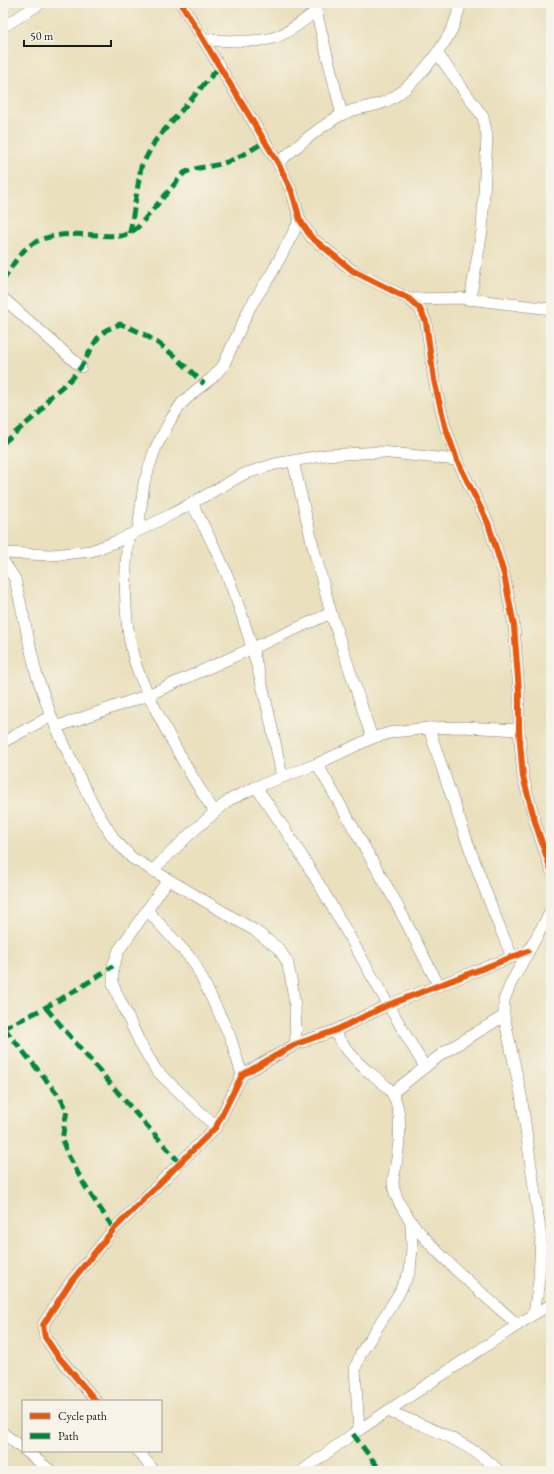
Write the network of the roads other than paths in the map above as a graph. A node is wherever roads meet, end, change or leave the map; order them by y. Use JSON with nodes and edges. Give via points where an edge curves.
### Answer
{"nodes":[{"id":1,"x":40,"y":3,"type":"edge"},
{"id":2,"x":180,"y":3,"type":"edge"},
{"id":3,"x":461,"y":3,"type":"edge"},
{"id":4,"x":314,"y":8,"type":"edge"},
{"id":5,"x":3,"y":27,"type":"edge"},
{"id":6,"x":204,"y":40,"type":"junction"},
{"id":7,"x":437,"y":53,"type":"junction"},
{"id":8,"x":342,"y":115,"type":"junction"},
{"id":9,"x":278,"y":163,"type":"junction"},
{"id":10,"x":300,"y":220,"type":"junction"},
{"id":11,"x":3,"y":298,"type":"edge"},
{"id":12,"x":409,"y":299,"type":"junction"},
{"id":13,"x":470,"y":300,"type":"junction"},
{"id":14,"x":551,"y":309,"type":"edge"},
{"id":15,"x":81,"y":367,"type":"dead end"},
{"id":16,"x":457,"y":460,"type":"junction"},
{"id":17,"x":293,"y":461,"type":"junction"},
{"id":18,"x":192,"y":503,"type":"junction"},
{"id":19,"x":138,"y":530,"type":"junction"},
{"id":20,"x":128,"y":536,"type":"junction"},
{"id":21,"x":3,"y":552,"type":"edge"},
{"id":22,"x":3,"y":561,"type":"edge"},
{"id":23,"x":331,"y":613,"type":"junction"},
{"id":24,"x":253,"y":649,"type":"junction"},
{"id":25,"x":148,"y":695,"type":"junction"},
{"id":26,"x":51,"y":716,"type":"junction"},
{"id":27,"x":56,"y":727,"type":"junction"},
{"id":28,"x":429,"y":728,"type":"junction"},
{"id":29,"x":519,"y":730,"type":"junction"},
{"id":30,"x":372,"y":738,"type":"junction"},
{"id":31,"x":3,"y":742,"type":"edge"},
{"id":32,"x":317,"y":764,"type":"junction"},
{"id":33,"x":282,"y":777,"type":"junction"},
{"id":34,"x":256,"y":787,"type":"junction"},
{"id":35,"x":215,"y":812,"type":"junction"},
{"id":36,"x":551,"y":870,"type":"edge"},
{"id":37,"x":152,"y":871,"type":"junction"},
{"id":38,"x":168,"y":880,"type":"junction"},
{"id":39,"x":147,"y":910,"type":"junction"},
{"id":40,"x":551,"y":911,"type":"edge"},
{"id":41,"x":528,"y":951,"type":"junction"},
{"id":42,"x":512,"y":957,"type":"junction"},
{"id":43,"x":438,"y":986,"type":"junction"},
{"id":44,"x":388,"y":1006,"type":"junction"},
{"id":45,"x":504,"y":1016,"type":"junction"},
{"id":46,"x":334,"y":1032,"type":"junction"},
{"id":47,"x":296,"y":1044,"type":"junction"},
{"id":48,"x":425,"y":1067,"type":"junction"},
{"id":49,"x":242,"y":1075,"type":"junction"},
{"id":50,"x":392,"y":1093,"type":"junction"},
{"id":51,"x":216,"y":1127,"type":"junction"},
{"id":52,"x":411,"y":1222,"type":"junction"},
{"id":53,"x":551,"y":1305,"type":"edge"},
{"id":54,"x":534,"y":1314,"type":"junction"},
{"id":55,"x":518,"y":1325,"type":"junction"},
{"id":56,"x":95,"y":1400,"type":"edge"},
{"id":57,"x":388,"y":1411,"type":"junction"},
{"id":58,"x":359,"y":1430,"type":"junction"},
{"id":59,"x":3,"y":1433,"type":"edge"},
{"id":60,"x":22,"y":1448,"type":"edge"},
{"id":61,"x":27,"y":1452,"type":"edge"},
{"id":62,"x":139,"y":1452,"type":"edge"},
{"id":63,"x":51,"y":1471,"type":"edge"},
{"id":64,"x":154,"y":1471,"type":"edge"},
{"id":65,"x":302,"y":1471,"type":"edge"},
{"id":66,"x":499,"y":1471,"type":"edge"}],
"edges":[{"from":1,"to":5,"type":"street"},
{"from":2,"to":6,"type":"street"},
{"from":3,"to":7,"type":"street","via":[[452,29]]},
{"from":4,"to":6,"type":"street","via":[[289,30],[276,37],[260,40]]},
{"from":4,"to":8,"type":"street"},
{"from":6,"to":9,"type":"street"},
{"from":7,"to":8,"type":"street","via":[[399,94],[382,103]]},
{"from":7,"to":13,"type":"street","via":[[482,117],[487,136],[482,231]]},
{"from":8,"to":9,"type":"street","via":[[308,137]]},
{"from":9,"to":10,"type":"street","via":[[292,192]]},
{"from":10,"to":12,"type":"street","via":[[311,237],[353,270]]},
{"from":10,"to":19,"type":"street","via":[[273,271],[250,307],[223,366],[182,403],[155,449],[144,483]]},
{"from":11,"to":15,"type":"street"},
{"from":12,"to":13,"type":"street"},
{"from":12,"to":16,"type":"street","via":[[420,309],[426,322],[434,380],[445,426]]},
{"from":13,"to":14,"type":"street"},
{"from":16,"to":17,"type":"street","via":[[381,452],[326,455]]},
{"from":16,"to":29,"type":"street","via":[[488,523],[504,574],[514,626]]},
{"from":17,"to":18,"type":"street","via":[[244,474]]},
{"from":17,"to":23,"type":"street"},
{"from":18,"to":19,"type":"street"},
{"from":18,"to":24,"type":"street","via":[[229,579]]},
{"from":19,"to":20,"type":"street"},
{"from":20,"to":21,"type":"street","via":[[91,551],[52,555]]},
{"from":20,"to":25,"type":"street","via":[[126,603],[131,650]]},
{"from":22,"to":26,"type":"street","via":[[15,579],[36,673]]},
{"from":23,"to":24,"type":"street"},
{"from":23,"to":30,"type":"street"},
{"from":24,"to":25,"type":"street"},
{"from":24,"to":33,"type":"street"},
{"from":25,"to":27,"type":"street"},
{"from":25,"to":35,"type":"street","via":[[195,783]]},
{"from":26,"to":27,"type":"street"},
{"from":26,"to":31,"type":"street"},
{"from":27,"to":37,"type":"street","via":[[82,783],[114,839],[132,858]]},
{"from":28,"to":29,"type":"street"},
{"from":28,"to":30,"type":"street","via":[[393,732]]},
{"from":28,"to":42,"type":"street","via":[[487,899]]},
{"from":29,"to":36,"type":"street","via":[[523,777]]},
{"from":30,"to":32,"type":"street"},
{"from":32,"to":33,"type":"street"},
{"from":32,"to":43,"type":"street","via":[[394,899]]},
{"from":33,"to":34,"type":"street"},
{"from":34,"to":35,"type":"street","via":[[229,800]]},
{"from":34,"to":44,"type":"street","via":[[318,880]]},
{"from":35,"to":37,"type":"street"},
{"from":37,"to":38,"type":"street"},
{"from":38,"to":39,"type":"street"},
{"from":38,"to":47,"type":"street","via":[[254,930],[278,948],[287,961],[291,979]]},
{"from":39,"to":49,"type":"street","via":[[194,962],[230,1036]]},
{"from":39,"to":51,"type":"street","via":[[119,950],[113,966],[113,985],[139,1041],[156,1070]]},
{"from":40,"to":41,"type":"street"},
{"from":41,"to":42,"type":"street"},
{"from":41,"to":45,"type":"street","via":[[504,1000]]},
{"from":42,"to":43,"type":"street"},
{"from":43,"to":44,"type":"street"},
{"from":44,"to":46,"type":"street"},
{"from":44,"to":48,"type":"street"},
{"from":45,"to":48,"type":"street"},
{"from":45,"to":54,"type":"street","via":[[523,1107],[541,1237]]},
{"from":46,"to":47,"type":"street"},
{"from":46,"to":50,"type":"street","via":[[351,1056]]},
{"from":47,"to":49,"type":"street"},
{"from":48,"to":50,"type":"street"},
{"from":49,"to":51,"type":"street"},
{"from":50,"to":52,"type":"street","via":[[400,1122],[393,1183],[398,1202]]},
{"from":51,"to":56,"type":"street","via":[[114,1229],[70,1283],[43,1325],[45,1337],[57,1355]]},
{"from":52,"to":55,"type":"street","via":[[434,1247]]},
{"from":52,"to":58,"type":"street","via":[[410,1271],[398,1295],[361,1353],[356,1369]]},
{"from":53,"to":54,"type":"street"},
{"from":54,"to":55,"type":"street"},
{"from":55,"to":57,"type":"street"},
{"from":57,"to":58,"type":"street"},
{"from":57,"to":66,"type":"street","via":[[465,1445],[483,1456]]},
{"from":58,"to":65,"type":"street"},
{"from":59,"to":60,"type":"street"},
{"from":61,"to":63,"type":"street"},
{"from":62,"to":64,"type":"street"}]}
